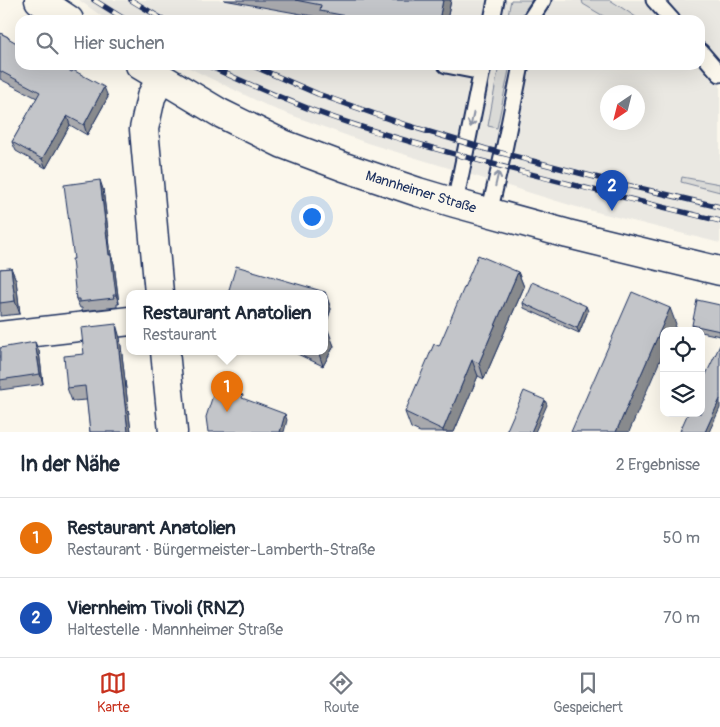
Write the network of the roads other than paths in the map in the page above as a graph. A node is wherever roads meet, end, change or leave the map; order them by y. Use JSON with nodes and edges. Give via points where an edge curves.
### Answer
{"nodes":[{"id":1,"x":39,"y":0,"type":"edge"},
{"id":2,"x":496,"y":0,"type":"edge"},
{"id":3,"x":543,"y":0,"type":"edge"},
{"id":4,"x":654,"y":0,"type":"edge"},
{"id":5,"x":62,"y":15,"type":"edge"},
{"id":6,"x":493,"y":15,"type":"edge"},
{"id":7,"x":533,"y":15,"type":"edge"},
{"id":8,"x":668,"y":15,"type":"edge"},
{"id":9,"x":705,"y":57,"type":"edge"},
{"id":10,"x":482,"y":70,"type":"edge"},
{"id":11,"x":520,"y":70,"type":"edge"},
{"id":12,"x":150,"y":71,"type":"edge"},
{"id":13,"x":720,"y":74,"type":"edge"},
{"id":14,"x":455,"y":203,"type":"junction"},
{"id":15,"x":489,"y":213,"type":"junction"},
{"id":16,"x":720,"y":271,"type":"edge"},
{"id":17,"x":159,"y":290,"type":"edge"},
{"id":18,"x":126,"y":321,"type":"edge"},
{"id":19,"x":0,"y":336,"type":"edge"},
{"id":20,"x":165,"y":355,"type":"edge"},
{"id":21,"x":173,"y":432,"type":"edge"}],
"edges":[{"from":1,"to":5,"type":"main road"},
{"from":2,"to":6,"type":"lane"},
{"from":3,"to":7,"type":"lane"},
{"from":4,"to":8,"type":"lane"},
{"from":9,"to":13,"type":"lane"},
{"from":10,"to":14,"type":"lane","one_way":true},
{"from":15,"to":11,"type":"lane","one_way":true},
{"from":12,"to":14,"type":"main road","name":"Mannheimer Straße","via":[[220,113],[283,144]]},
{"from":12,"to":17,"type":"main road","via":[[151,97],[144,129]]},
{"from":14,"to":15,"type":"main road","name":"Mannheimer Straße"},
{"from":15,"to":16,"type":"main road","name":"Mannheimer Straße"},
{"from":18,"to":19,"type":"main road"},
{"from":20,"to":21,"type":"main road"}]}
